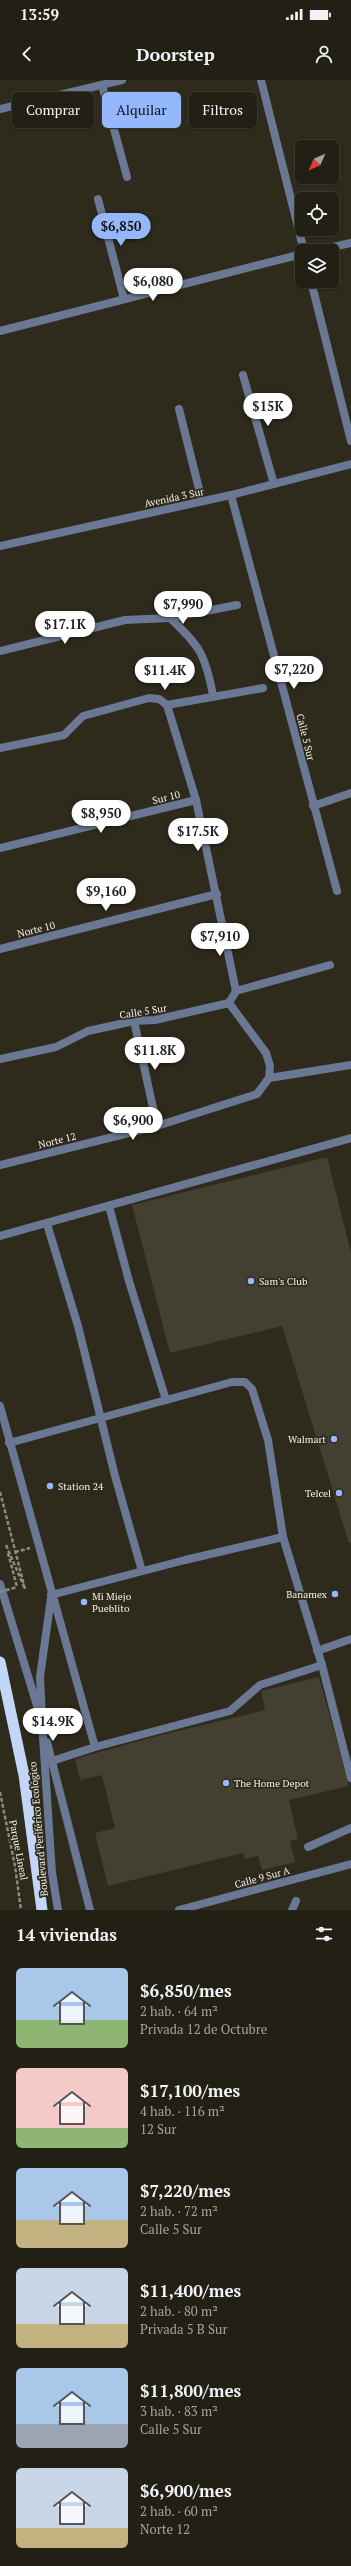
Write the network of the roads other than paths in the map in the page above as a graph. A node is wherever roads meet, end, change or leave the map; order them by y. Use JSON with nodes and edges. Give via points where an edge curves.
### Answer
{"nodes":[{"id":1,"x":122,"y":80,"type":"edge"},
{"id":2,"x":261,"y":80,"type":"edge"},
{"id":3,"x":102,"y":85,"type":"junction"},
{"id":4,"x":0,"y":109,"type":"edge"},
{"id":5,"x":127,"y":177,"type":"dead end"},
{"id":6,"x":98,"y":200,"type":"dead end"},
{"id":7,"x":351,"y":243,"type":"edge"},
{"id":8,"x":302,"y":244,"type":"edge"},
{"id":9,"x":339,"y":246,"type":"edge"},
{"id":10,"x":295,"y":256,"type":"edge"},
{"id":11,"x":313,"y":288,"type":"edge"},
{"id":12,"x":124,"y":299,"type":"junction"},
{"id":13,"x":0,"y":331,"type":"edge"},
{"id":14,"x":243,"y":375,"type":"dead end"},
{"id":15,"x":179,"y":409,"type":"dead end"},
{"id":16,"x":351,"y":441,"type":"edge"},
{"id":17,"x":351,"y":464,"type":"edge"},
{"id":18,"x":274,"y":484,"type":"junction"},
{"id":19,"x":231,"y":494,"type":"junction"},
{"id":20,"x":202,"y":501,"type":"junction"},
{"id":21,"x":0,"y":546,"type":"edge"},
{"id":22,"x":237,"y":605,"type":"dead end"},
{"id":23,"x":170,"y":618,"type":"junction"},
{"id":24,"x":0,"y":651,"type":"edge"},
{"id":25,"x":263,"y":688,"type":"dead end"},
{"id":26,"x":213,"y":695,"type":"junction"},
{"id":27,"x":168,"y":705,"type":"junction"},
{"id":28,"x":0,"y":748,"type":"edge"},
{"id":29,"x":351,"y":793,"type":"edge"},
{"id":30,"x":196,"y":800,"type":"junction"},
{"id":31,"x":313,"y":806,"type":"junction"},
{"id":32,"x":0,"y":848,"type":"edge"},
{"id":33,"x":337,"y":891,"type":"dead end"},
{"id":34,"x":217,"y":894,"type":"junction"},
{"id":35,"x":0,"y":949,"type":"edge"},
{"id":36,"x":330,"y":965,"type":"dead end"},
{"id":37,"x":236,"y":991,"type":"junction"},
{"id":38,"x":229,"y":1003,"type":"junction"},
{"id":39,"x":134,"y":1021,"type":"junction"},
{"id":40,"x":0,"y":1059,"type":"edge"},
{"id":41,"x":351,"y":1064,"type":"edge"},
{"id":42,"x":269,"y":1078,"type":"junction"},
{"id":43,"x":157,"y":1126,"type":"junction"},
{"id":44,"x":351,"y":1138,"type":"edge"},
{"id":45,"x":0,"y":1165,"type":"edge"},
{"id":46,"x":109,"y":1206,"type":"junction"},
{"id":47,"x":47,"y":1224,"type":"junction"},
{"id":48,"x":0,"y":1236,"type":"edge"},
{"id":49,"x":166,"y":1400,"type":"junction"},
{"id":50,"x":0,"y":1406,"type":"edge"},
{"id":51,"x":102,"y":1416,"type":"junction"},
{"id":52,"x":2,"y":1418,"type":"edge"},
{"id":53,"x":3,"y":1431,"type":"edge"},
{"id":54,"x":9,"y":1443,"type":"junction"},
{"id":55,"x":283,"y":1537,"type":"junction"},
{"id":56,"x":142,"y":1571,"type":"junction"},
{"id":57,"x":0,"y":1584,"type":"edge"},
{"id":58,"x":51,"y":1595,"type":"junction"},
{"id":59,"x":351,"y":1639,"type":"edge"},
{"id":60,"x":317,"y":1651,"type":"junction"},
{"id":61,"x":0,"y":1662,"type":"edge"},
{"id":62,"x":322,"y":1665,"type":"junction"},
{"id":63,"x":42,"y":1722,"type":"junction"},
{"id":64,"x":95,"y":1747,"type":"junction"},
{"id":65,"x":52,"y":1761,"type":"junction"},
{"id":66,"x":351,"y":1778,"type":"edge"},
{"id":67,"x":351,"y":1828,"type":"edge"},
{"id":68,"x":308,"y":1847,"type":"dead end"},
{"id":69,"x":351,"y":1864,"type":"edge"},
{"id":70,"x":296,"y":1901,"type":"dead end"},
{"id":71,"x":42,"y":1910,"type":"edge"},
{"id":72,"x":58,"y":1910,"type":"edge"},
{"id":73,"x":90,"y":1910,"type":"edge"},
{"id":74,"x":179,"y":1910,"type":"edge"},
{"id":75,"x":292,"y":1910,"type":"edge"}],
"edges":[{"from":1,"to":3,"type":"street"},
{"from":2,"to":8,"type":"street"},
{"from":3,"to":4,"type":"street"},
{"from":3,"to":5,"type":"street"},
{"from":6,"to":12,"type":"street"},
{"from":7,"to":9,"type":"street"},
{"from":10,"to":12,"type":"street"},
{"from":11,"to":16,"type":"street"},
{"from":12,"to":13,"type":"street"},
{"from":14,"to":18,"type":"street"},
{"from":15,"to":20,"type":"street"},
{"from":17,"to":18,"type":"street","name":"Avenida 3 Sur"},
{"from":18,"to":19,"type":"street","name":"Avenida 3 Sur"},
{"from":19,"to":20,"type":"street","name":"Avenida 3 Sur"},
{"from":19,"to":31,"type":"street","name":"Calle 5 Sur"},
{"from":20,"to":21,"type":"street","name":"Avenida 3 Sur"},
{"from":22,"to":23,"type":"street"},
{"from":23,"to":24,"type":"street","via":[[125,620]]},
{"from":23,"to":26,"type":"street","via":[[200,650],[207,664]]},
{"from":25,"to":26,"type":"street"},
{"from":26,"to":27,"type":"street"},
{"from":27,"to":28,"type":"street","via":[[159,699],[149,698],[83,716],[64,735]]},
{"from":27,"to":30,"type":"street"},
{"from":29,"to":31,"type":"street"},
{"from":30,"to":32,"type":"street","name":"Sur 10"},
{"from":30,"to":34,"type":"street"},
{"from":31,"to":33,"type":"street","name":"Calle 5 Sur"},
{"from":34,"to":35,"type":"street","name":"Norte 10"},
{"from":34,"to":37,"type":"street"},
{"from":36,"to":37,"type":"street"},
{"from":37,"to":38,"type":"street"},
{"from":38,"to":39,"type":"street","name":"Calle 5 Sur","via":[[155,1020]]},
{"from":38,"to":42,"type":"street","via":[[266,1053],[270,1066]]},
{"from":39,"to":40,"type":"street","name":"Calle 5 Sur","via":[[88,1032],[56,1047]]},
{"from":39,"to":43,"type":"street"},
{"from":41,"to":42,"type":"street"},
{"from":42,"to":43,"type":"street","name":"Norte 12","via":[[257,1094]]},
{"from":43,"to":45,"type":"street","name":"Norte 12"},
{"from":44,"to":46,"type":"street"},
{"from":46,"to":47,"type":"street"},
{"from":46,"to":49,"type":"street"},
{"from":47,"to":48,"type":"street"},
{"from":47,"to":51,"type":"street"},
{"from":49,"to":51,"type":"street"},
{"from":49,"to":55,"type":"street","via":[[232,1382],[245,1382],[252,1389],[268,1440]]},
{"from":50,"to":52,"type":"street"},
{"from":51,"to":54,"type":"street"},
{"from":51,"to":56,"type":"street","via":[[115,1476]]},
{"from":52,"to":53,"type":"street"},
{"from":53,"to":54,"type":"street"},
{"from":54,"to":58,"type":"street"},
{"from":55,"to":56,"type":"street"},
{"from":55,"to":60,"type":"street"},
{"from":56,"to":58,"type":"street"},
{"from":57,"to":63,"type":"street","name":"Boulevard Periférico Ecológico"},
{"from":58,"to":63,"type":"street","via":[[40,1677]]},
{"from":58,"to":64,"type":"street"},
{"from":59,"to":60,"type":"street"},
{"from":60,"to":62,"type":"street"},
{"from":61,"to":71,"type":"highway","name":"Boulevard Periférico Ecológico","via":[[24,1775]]},
{"from":62,"to":64,"type":"street","via":[[260,1685],[230,1711]]},
{"from":62,"to":66,"type":"street"},
{"from":63,"to":65,"type":"street"},
{"from":63,"to":72,"type":"street","name":"Boulevard Periférico Ecológico","via":[[52,1873]]},
{"from":64,"to":65,"type":"street"},
{"from":65,"to":73,"type":"street"},
{"from":67,"to":68,"type":"street"},
{"from":69,"to":74,"type":"street","name":"Calle 9 Sur A"},
{"from":70,"to":75,"type":"street"}]}
